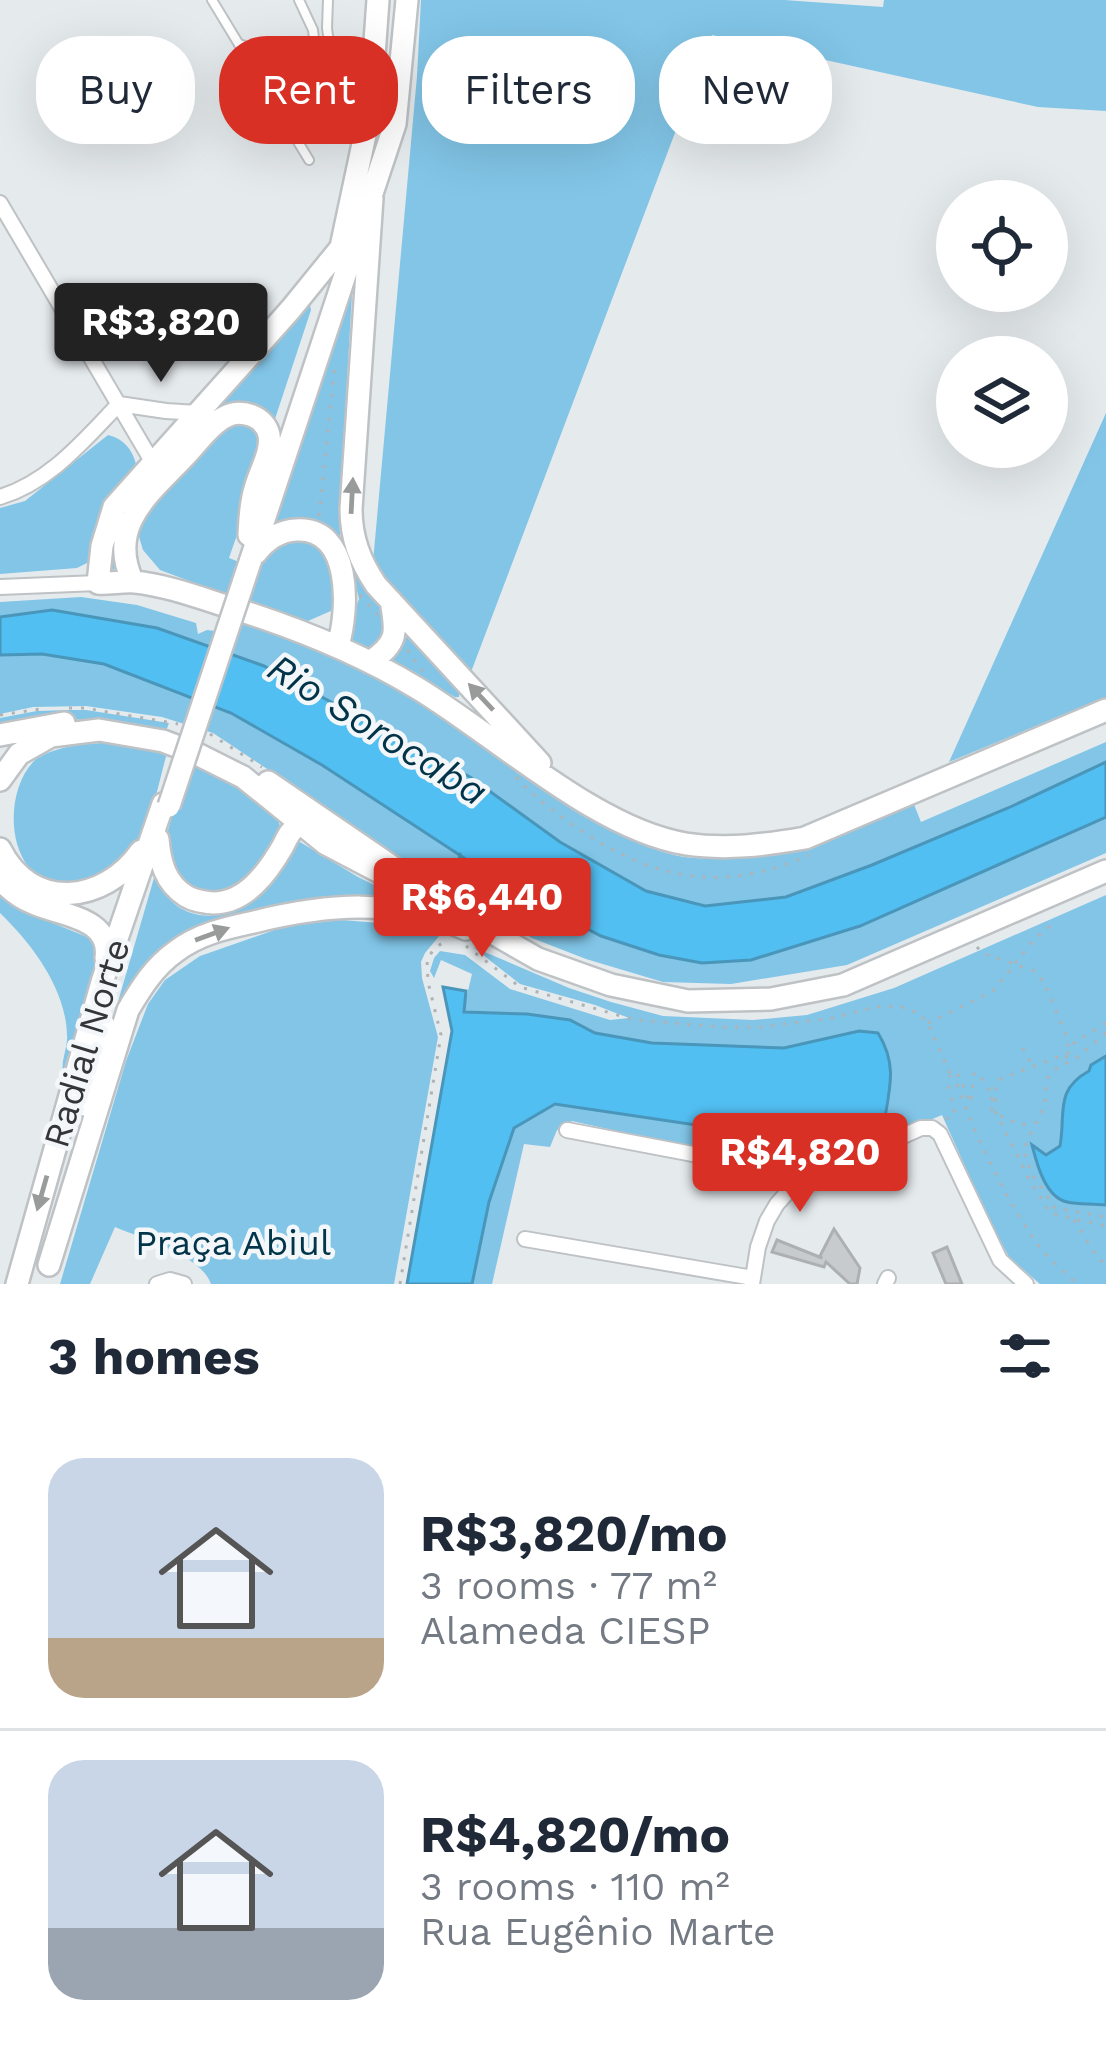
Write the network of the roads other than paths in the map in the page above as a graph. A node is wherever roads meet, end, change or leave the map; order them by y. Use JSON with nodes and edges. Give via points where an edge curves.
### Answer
{"nodes":[{"id":1,"x":212,"y":0,"type":"edge"},
{"id":2,"x":299,"y":0,"type":"edge"},
{"id":3,"x":328,"y":0,"type":"edge"},
{"id":4,"x":378,"y":0,"type":"edge"},
{"id":5,"x":406,"y":0,"type":"edge"},
{"id":6,"x":327,"y":28,"type":"junction"},
{"id":7,"x":313,"y":30,"type":"junction"},
{"id":8,"x":234,"y":36,"type":"edge"},
{"id":9,"x":314,"y":36,"type":"edge"},
{"id":10,"x":328,"y":36,"type":"edge"},
{"id":11,"x":375,"y":36,"type":"edge"},
{"id":12,"x":300,"y":144,"type":"edge"},
{"id":13,"x":363,"y":144,"type":"edge"},
{"id":14,"x":309,"y":160,"type":"dead end"},
{"id":15,"x":372,"y":198,"type":"junction"},
{"id":16,"x":0,"y":203,"type":"edge"},
{"id":17,"x":6,"y":228,"type":"edge"},
{"id":18,"x":343,"y":245,"type":"junction"},
{"id":19,"x":118,"y":404,"type":"junction"},
{"id":20,"x":198,"y":412,"type":"junction"},
{"id":21,"x":154,"y":463,"type":"junction"},
{"id":22,"x":0,"y":497,"type":"edge"},
{"id":23,"x":249,"y":535,"type":"junction"},
{"id":24,"x":245,"y":561,"type":"junction"},
{"id":25,"x":130,"y":572,"type":"junction"},
{"id":26,"x":102,"y":583,"type":"junction"},
{"id":27,"x":0,"y":586,"type":"edge"},
{"id":28,"x":391,"y":601,"type":"junction"},
{"id":29,"x":345,"y":608,"type":"junction"},
{"id":30,"x":306,"y":633,"type":"junction"},
{"id":31,"x":338,"y":645,"type":"junction"},
{"id":32,"x":370,"y":662,"type":"junction"},
{"id":33,"x":1106,"y":710,"type":"edge"},
{"id":34,"x":0,"y":735,"type":"edge"},
{"id":35,"x":0,"y":780,"type":"edge"},
{"id":36,"x":559,"y":784,"type":"junction"},
{"id":37,"x":290,"y":816,"type":"junction"},
{"id":38,"x":154,"y":837,"type":"junction"},
{"id":39,"x":364,"y":847,"type":"junction"},
{"id":40,"x":0,"y":849,"type":"edge"},
{"id":41,"x":1106,"y":872,"type":"edge"},
{"id":42,"x":0,"y":879,"type":"edge"},
{"id":43,"x":454,"y":911,"type":"junction"},
{"id":44,"x":538,"y":959,"type":"junction"},
{"id":45,"x":102,"y":982,"type":"junction"},
{"id":46,"x":567,"y":1130,"type":"dead end"},
{"id":47,"x":795,"y":1184,"type":"junction"},
{"id":48,"x":525,"y":1239,"type":"dead end"},
{"id":49,"x":46,"y":1274,"type":"edge"},
{"id":50,"x":753,"y":1281,"type":"edge"},
{"id":51,"x":17,"y":1284,"type":"edge"},
{"id":52,"x":1026,"y":1284,"type":"edge"}],
"edges":[{"from":1,"to":8,"type":"lane"},
{"from":2,"to":7,"type":"lane"},
{"from":3,"to":6,"type":"lane"},
{"from":4,"to":11,"type":"main road"},
{"from":5,"to":15,"type":"main road","via":[[395,124]]},
{"from":6,"to":7,"type":"lane"},
{"from":6,"to":10,"type":"lane"},
{"from":7,"to":9,"type":"lane"},
{"from":12,"to":14,"type":"lane"},
{"from":13,"to":18,"type":"main road"},
{"from":15,"to":24,"type":"main road"},
{"from":28,"to":15,"type":"main road","one_way":true,"via":[[364,566],[351,527]]},
{"from":16,"to":17,"type":"street"},
{"from":17,"to":19,"type":"street"},
{"from":18,"to":20,"type":"main road"},
{"from":18,"to":23,"type":"main road"},
{"from":19,"to":20,"type":"street"},
{"from":19,"to":21,"type":"street"},
{"from":19,"to":22,"type":"street","via":[[40,480]]},
{"from":20,"to":21,"type":"main road"},
{"from":21,"to":26,"type":"main road","via":[[114,507]]},
{"from":23,"to":24,"type":"main road"},
{"from":23,"to":25,"type":"main road","via":[[270,442],[264,423],[237,412],[217,422],[138,506],[124,549]]},
{"from":24,"to":29,"type":"main road","via":[[278,534],[319,534],[344,578]]},
{"from":24,"to":38,"type":"main road","name":"Radial Norte","bridge":true},
{"from":25,"to":26,"type":"main road"},
{"from":25,"to":30,"type":"main road"},
{"from":26,"to":27,"type":"street"},
{"from":28,"to":32,"type":"main road","via":[[395,636]]},
{"from":36,"to":28,"type":"main road","one_way":true},
{"from":29,"to":30,"type":"main road"},
{"from":29,"to":31,"type":"main road"},
{"from":30,"to":31,"type":"main road"},
{"from":31,"to":32,"type":"main road"},
{"from":32,"to":36,"type":"main road"},
{"from":33,"to":36,"type":"main road","via":[[805,838],[760,846],[681,843]]},
{"from":34,"to":39,"type":"main road","via":[[88,720],[159,730],[240,764]]},
{"from":35,"to":37,"type":"main road","via":[[33,744],[99,730],[197,754],[243,777]]},
{"from":37,"to":38,"type":"main road","via":[[282,848],[243,896],[224,903],[189,898],[166,877]]},
{"from":37,"to":39,"type":"main road"},
{"from":37,"to":43,"type":"main road"},
{"from":38,"to":40,"type":"main road","via":[[122,874],[75,894],[23,878]]},
{"from":38,"to":45,"type":"main road","name":"Radial Norte"},
{"from":38,"to":49,"type":"main road","name":"Radial Norte"},
{"from":39,"to":43,"type":"main road"},
{"from":41,"to":44,"type":"main road","via":[[843,985],[771,999],[688,1001]]},
{"from":42,"to":45,"type":"main road","via":[[32,903],[103,932]]},
{"from":43,"to":44,"type":"main road"},
{"from":49,"to":44,"type":"main road","one_way":true,"via":[[128,1010],[175,952],[221,929],[347,906],[424,916]]},
{"from":45,"to":51,"type":"main road","name":"Radial Norte","one_way":true},
{"from":46,"to":47,"type":"street","via":[[766,1168]]},
{"from":47,"to":50,"type":"street","via":[[767,1221]]},
{"from":47,"to":52,"type":"street","via":[[932,1128],[1000,1260]]},
{"from":48,"to":50,"type":"street"}]}
